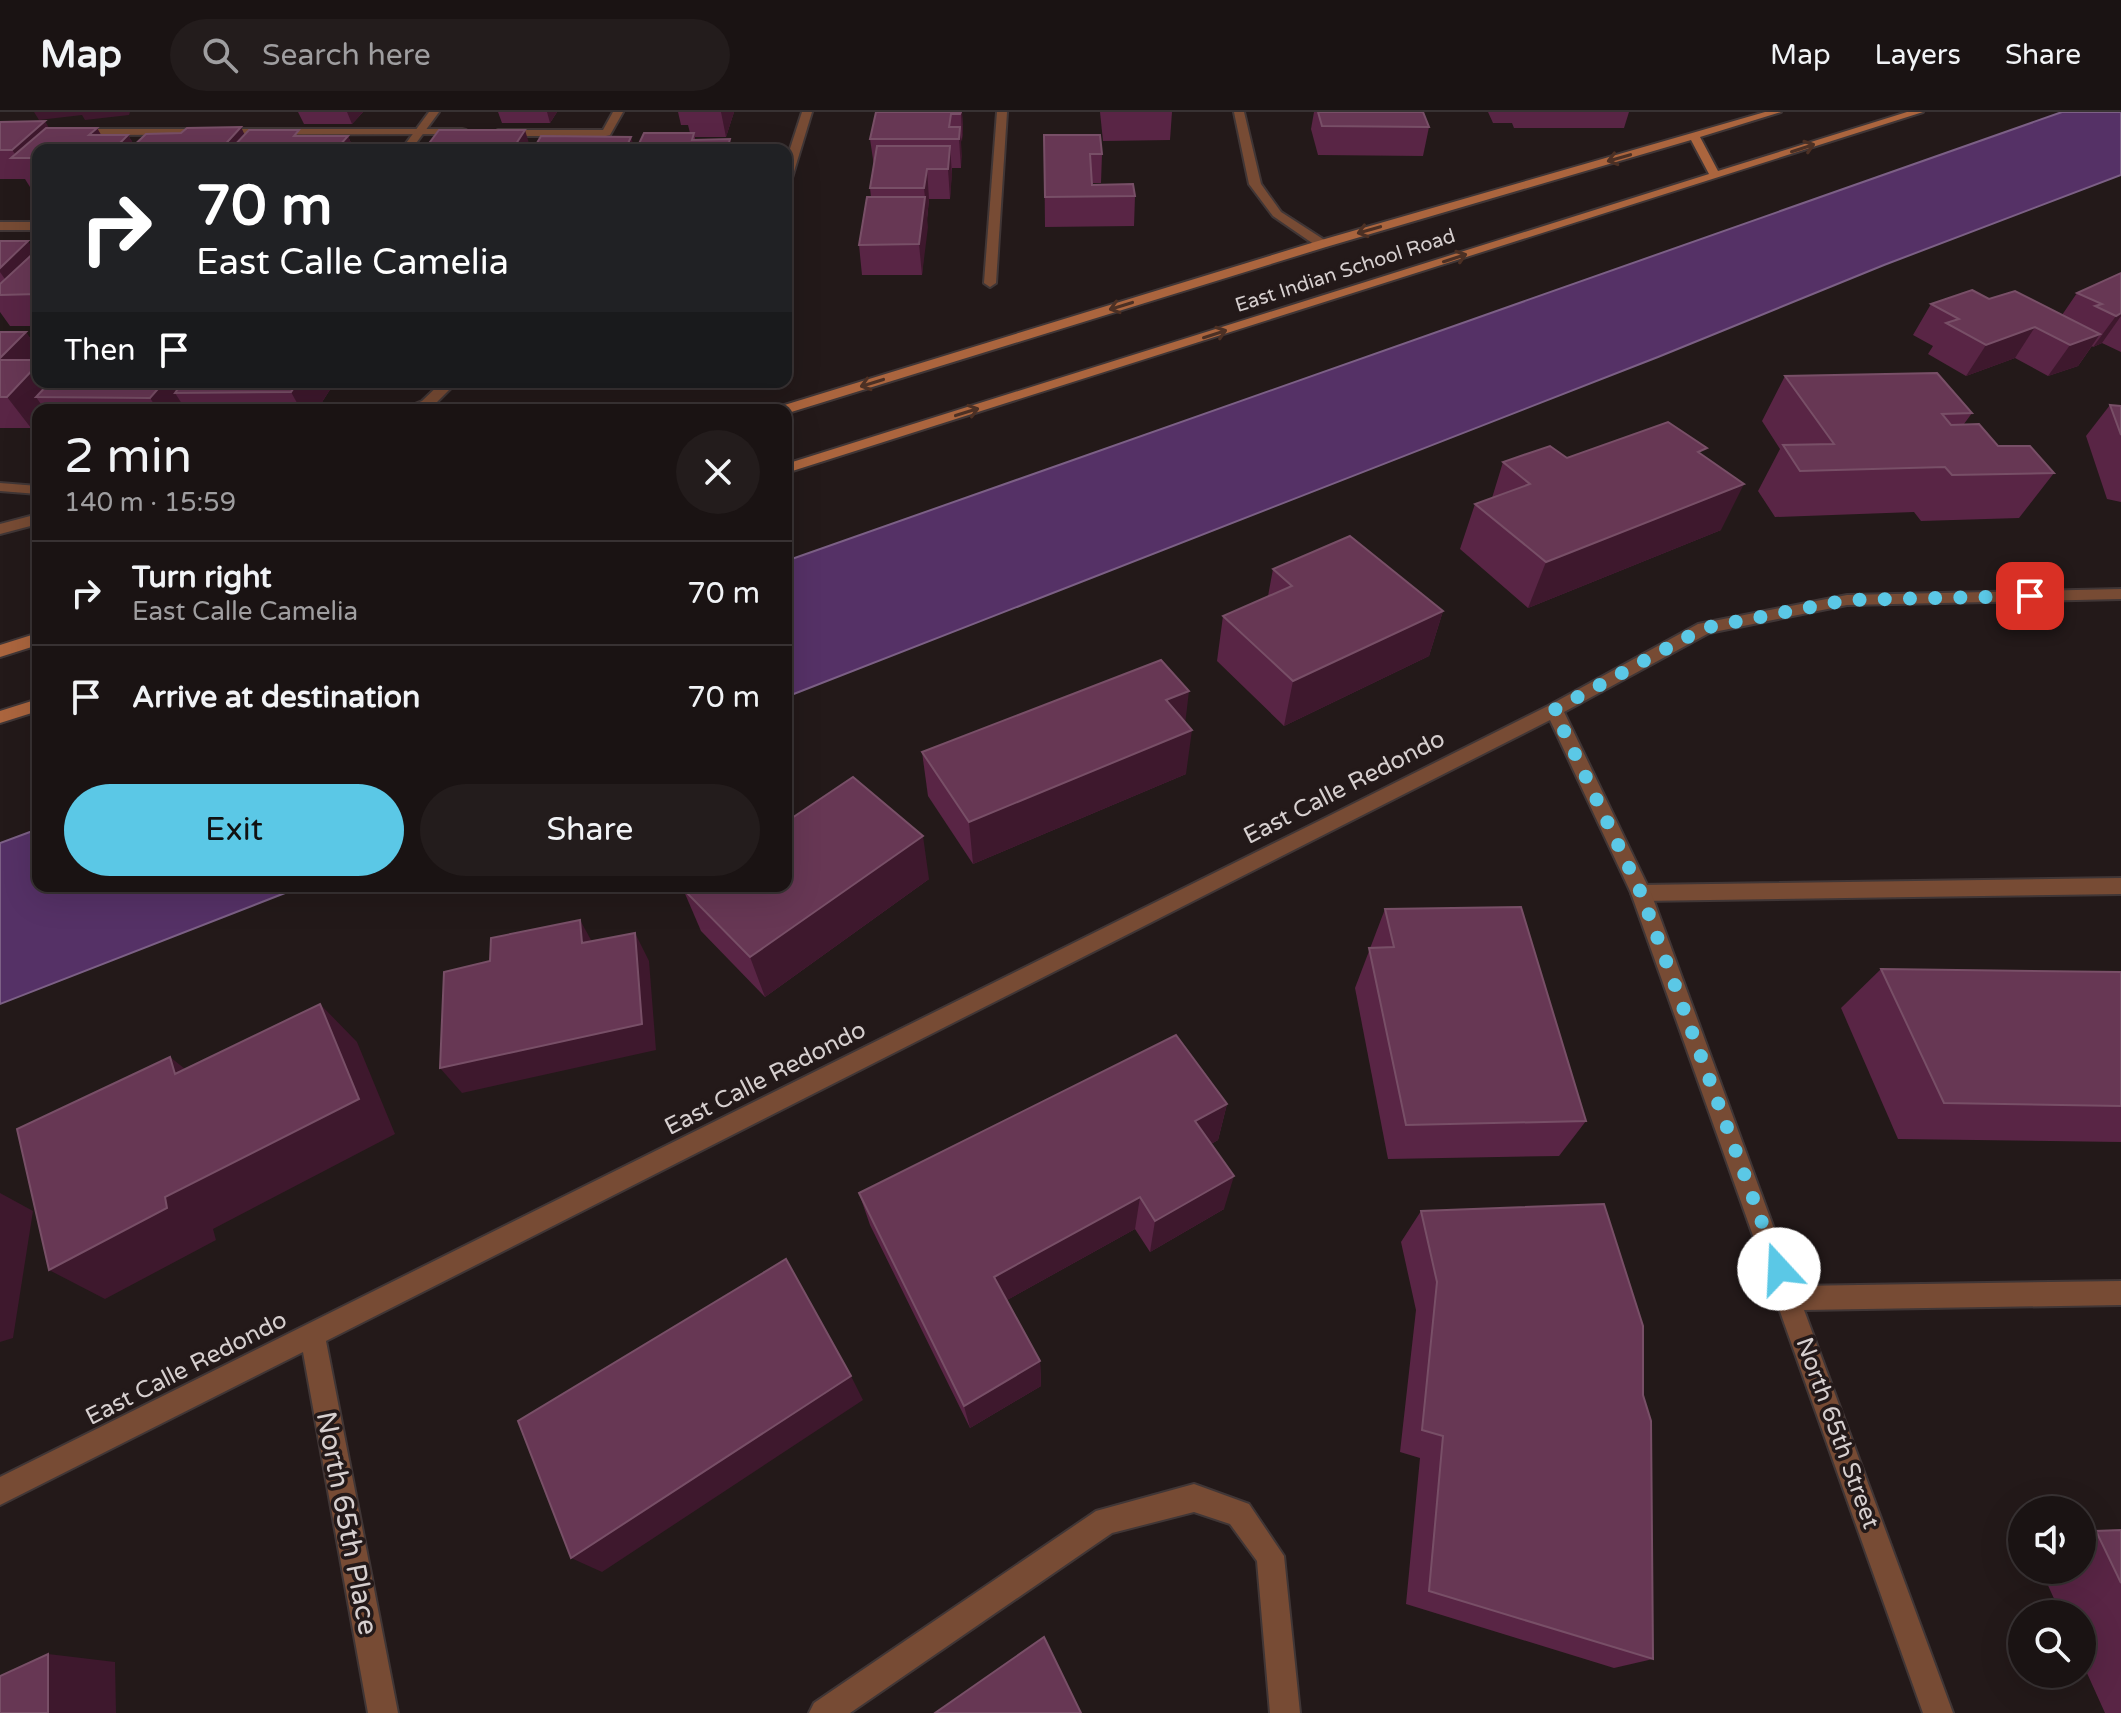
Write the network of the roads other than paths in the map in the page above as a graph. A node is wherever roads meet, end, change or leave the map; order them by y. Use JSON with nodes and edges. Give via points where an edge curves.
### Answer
{"nodes":[{"id":1,"x":434,"y":112,"type":"edge"},
{"id":2,"x":618,"y":112,"type":"edge"},
{"id":3,"x":807,"y":112,"type":"edge"},
{"id":4,"x":1002,"y":112,"type":"edge"},
{"id":5,"x":1239,"y":112,"type":"edge"},
{"id":6,"x":1776,"y":112,"type":"edge"},
{"id":7,"x":1918,"y":112,"type":"edge"},
{"id":8,"x":238,"y":122,"type":"dead end"},
{"id":9,"x":61,"y":132,"type":"edge"},
{"id":10,"x":229,"y":132,"type":"junction"},
{"id":11,"x":419,"y":132,"type":"junction"},
{"id":12,"x":1694,"y":136,"type":"junction"},
{"id":13,"x":410,"y":144,"type":"edge"},
{"id":14,"x":792,"y":159,"type":"edge"},
{"id":15,"x":1715,"y":176,"type":"junction"},
{"id":16,"x":0,"y":226,"type":"edge"},
{"id":17,"x":32,"y":226,"type":"edge"},
{"id":18,"x":1322,"y":244,"type":"junction"},
{"id":19,"x":990,"y":283,"type":"dead end"},
{"id":20,"x":0,"y":343,"type":"edge"},
{"id":21,"x":32,"y":343,"type":"edge"},
{"id":22,"x":444,"y":388,"type":"edge"},
{"id":23,"x":427,"y":404,"type":"edge"},
{"id":24,"x":792,"y":407,"type":"edge"},
{"id":25,"x":792,"y":467,"type":"edge"},
{"id":26,"x":0,"y":487,"type":"edge"},
{"id":27,"x":32,"y":490,"type":"edge"},
{"id":28,"x":32,"y":521,"type":"edge"},
{"id":29,"x":0,"y":529,"type":"edge"},
{"id":30,"x":2121,"y":594,"type":"edge"},
{"id":31,"x":32,"y":641,"type":"edge"},
{"id":32,"x":0,"y":651,"type":"edge"},
{"id":33,"x":32,"y":707,"type":"edge"},
{"id":34,"x":1554,"y":710,"type":"junction"},
{"id":35,"x":0,"y":717,"type":"edge"},
{"id":36,"x":2121,"y":886,"type":"edge"},
{"id":37,"x":1641,"y":893,"type":"junction"},
{"id":38,"x":2121,"y":1293,"type":"edge"},
{"id":39,"x":1790,"y":1298,"type":"junction"},
{"id":40,"x":312,"y":1334,"type":"junction"},
{"id":41,"x":0,"y":1491,"type":"edge"},
{"id":42,"x":383,"y":1713,"type":"edge"},
{"id":43,"x":824,"y":1713,"type":"edge"},
{"id":44,"x":1285,"y":1713,"type":"edge"},
{"id":45,"x":1938,"y":1713,"type":"edge"}],
"edges":[{"from":1,"to":11,"type":"street"},
{"from":2,"to":11,"type":"street","via":[[606,133]]},
{"from":3,"to":14,"type":"street"},
{"from":4,"to":19,"type":"street"},
{"from":5,"to":18,"type":"street","via":[[1255,184],[1277,214]]},
{"from":6,"to":12,"type":"main road","name":"East Indian School Road"},
{"from":15,"to":7,"type":"main road","name":"East Indian School Road","one_way":true},
{"from":8,"to":10,"type":"street"},
{"from":9,"to":10,"type":"street"},
{"from":10,"to":11,"type":"street"},
{"from":11,"to":13,"type":"street"},
{"from":12,"to":15,"type":"main road"},
{"from":12,"to":18,"type":"main road","name":"East Indian School Road","one_way":true},
{"from":25,"to":15,"type":"main road","name":"East Indian School Road","one_way":true},
{"from":16,"to":17,"type":"street"},
{"from":18,"to":24,"type":"main road","name":"East Indian School Road","one_way":true},
{"from":20,"to":21,"type":"street"},
{"from":22,"to":23,"type":"street"},
{"from":26,"to":27,"type":"street"},
{"from":28,"to":29,"type":"street"},
{"from":30,"to":34,"type":"street","name":"East Calle Redondo","via":[[1847,600],[1704,628]]},
{"from":31,"to":32,"type":"main road"},
{"from":33,"to":35,"type":"main road"},
{"from":34,"to":37,"type":"street","name":"North 65th Street"},
{"from":34,"to":40,"type":"street","name":"East Calle Redondo"},
{"from":36,"to":37,"type":"street"},
{"from":37,"to":39,"type":"street","name":"North 65th Street"},
{"from":38,"to":39,"type":"street"},
{"from":39,"to":45,"type":"street","name":"North 65th Street"},
{"from":40,"to":41,"type":"street","name":"East Calle Redondo"},
{"from":40,"to":42,"type":"street","name":"North 65th Place"},
{"from":43,"to":44,"type":"street","via":[[1106,1521],[1194,1498],[1239,1514],[1270,1556]]}]}
